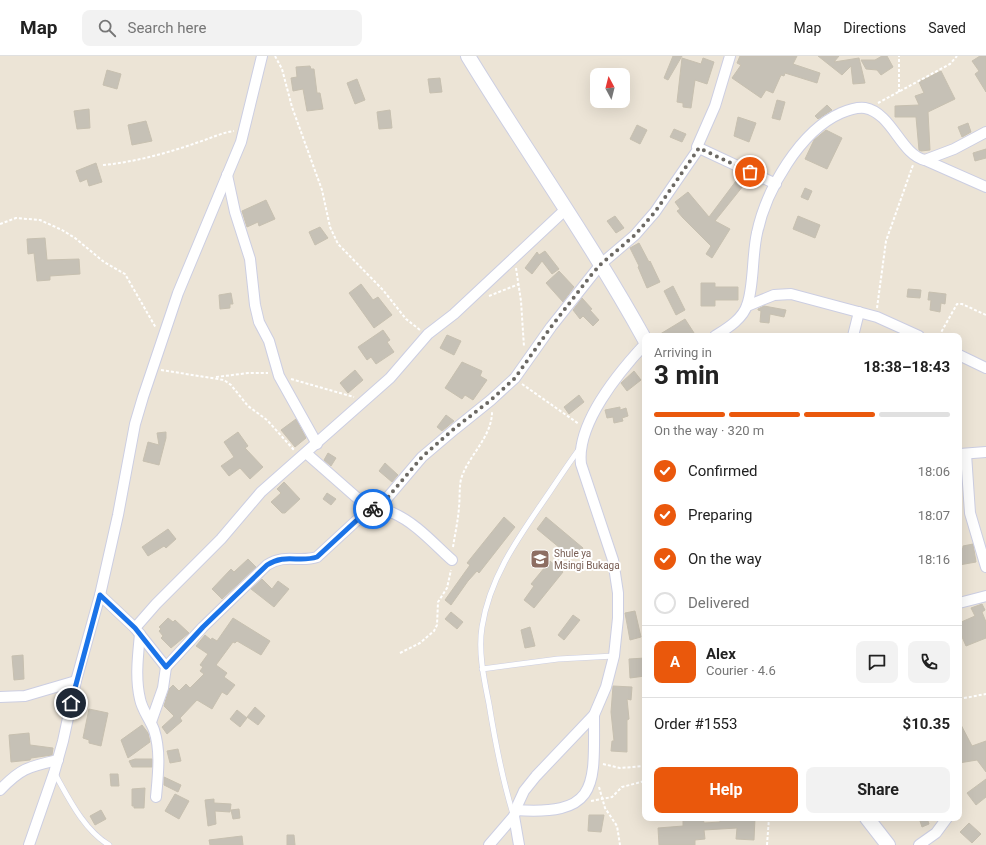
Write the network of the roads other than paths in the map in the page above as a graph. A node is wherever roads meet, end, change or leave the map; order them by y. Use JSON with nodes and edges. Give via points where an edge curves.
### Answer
{"nodes":[{"id":1,"x":262,"y":56,"type":"edge"},
{"id":2,"x":468,"y":56,"type":"edge"},
{"id":3,"x":730,"y":56,"type":"edge"},
{"id":4,"x":986,"y":132,"type":"edge"},
{"id":5,"x":699,"y":148,"type":"junction"},
{"id":6,"x":920,"y":158,"type":"junction"},
{"id":7,"x":227,"y":175,"type":"junction"},
{"id":8,"x":776,"y":184,"type":"junction"},
{"id":9,"x":986,"y":187,"type":"edge"},
{"id":10,"x":566,"y":209,"type":"junction"},
{"id":11,"x":601,"y":264,"type":"junction"},
{"id":12,"x":747,"y":306,"type":"junction"},
{"id":13,"x":859,"y":312,"type":"junction"},
{"id":14,"x":720,"y":333,"type":"edge"},
{"id":15,"x":854,"y":333,"type":"edge"},
{"id":16,"x":913,"y":333,"type":"edge"},
{"id":17,"x":642,"y":335,"type":"edge"},
{"id":18,"x":642,"y":347,"type":"edge"},
{"id":19,"x":962,"y":356,"type":"edge"},
{"id":20,"x":986,"y":368,"type":"edge"},
{"id":21,"x":317,"y":444,"type":"junction"},
{"id":22,"x":580,"y":447,"type":"junction"},
{"id":23,"x":986,"y":452,"type":"edge"},
{"id":24,"x":306,"y":453,"type":"junction"},
{"id":25,"x":962,"y":454,"type":"edge"},
{"id":26,"x":374,"y":509,"type":"junction"},
{"id":27,"x":452,"y":560,"type":"road end"},
{"id":28,"x":986,"y":567,"type":"edge"},
{"id":29,"x":100,"y":595,"type":"junction"},
{"id":30,"x":986,"y":596,"type":"edge"},
{"id":31,"x":962,"y":602,"type":"edge"},
{"id":32,"x":137,"y":631,"type":"junction"},
{"id":33,"x":614,"y":656,"type":"junction"},
{"id":34,"x":166,"y":667,"type":"junction"},
{"id":35,"x":482,"y":669,"type":"junction"},
{"id":36,"x":76,"y":681,"type":"junction"},
{"id":37,"x":0,"y":697,"type":"edge"},
{"id":38,"x":594,"y":715,"type":"junction"},
{"id":39,"x":151,"y":722,"type":"junction"},
{"id":40,"x":58,"y":760,"type":"junction"},
{"id":41,"x":54,"y":773,"type":"junction"},
{"id":42,"x":0,"y":790,"type":"edge"},
{"id":43,"x":156,"y":797,"type":"dead end"},
{"id":44,"x":515,"y":813,"type":"junction"},
{"id":45,"x":870,"y":821,"type":"edge"},
{"id":46,"x":945,"y":821,"type":"edge"},
{"id":47,"x":29,"y":845,"type":"edge"},
{"id":48,"x":109,"y":845,"type":"edge"},
{"id":49,"x":489,"y":845,"type":"edge"},
{"id":50,"x":519,"y":845,"type":"edge"},
{"id":51,"x":888,"y":845,"type":"edge"},
{"id":52,"x":919,"y":845,"type":"edge"}],
"edges":[{"from":1,"to":7,"type":"street","via":[[245,129]]},
{"from":2,"to":10,"type":"street"},
{"from":3,"to":5,"type":"street","via":[[715,106],[697,146]]},
{"from":4,"to":6,"type":"street","via":[[954,149]]},
{"from":5,"to":8,"type":"street"},
{"from":5,"to":11,"type":"street","via":[[655,212],[635,235]]},
{"from":6,"to":8,"type":"street","via":[[890,125],[874,111],[864,108],[843,112],[818,127],[804,141]]},
{"from":6,"to":9,"type":"street"},
{"from":7,"to":21,"type":"street","via":[[235,212],[250,259],[256,313],[269,341],[279,376]]},
{"from":7,"to":29,"type":"street","via":[[178,292],[135,424]]},
{"from":8,"to":12,"type":"street","via":[[765,206],[757,232]]},
{"from":10,"to":11,"type":"street"},
{"from":10,"to":21,"type":"street","via":[[428,334],[390,378]]},
{"from":11,"to":17,"type":"street"},
{"from":11,"to":26,"type":"street","via":[[560,315],[515,378],[422,457]]},
{"from":12,"to":13,"type":"street","via":[[774,295],[791,294]]},
{"from":12,"to":14,"type":"street","via":[[729,327]]},
{"from":13,"to":15,"type":"street"},
{"from":13,"to":16,"type":"street","via":[[877,316]]},
{"from":18,"to":22,"type":"street","via":[[614,380],[600,402]]},
{"from":19,"to":20,"type":"street"},
{"from":21,"to":24,"type":"street"},
{"from":22,"to":33,"type":"street","via":[[584,476],[604,529],[614,566],[618,618]]},
{"from":22,"to":35,"type":"lane","via":[[527,523],[502,569],[486,608],[482,628]]},
{"from":23,"to":25,"type":"street"},
{"from":24,"to":26,"type":"street","via":[[338,482]]},
{"from":24,"to":32,"type":"street","via":[[261,492],[221,539],[156,604]]},
{"from":25,"to":28,"type":"street","via":[[970,513]]},
{"from":26,"to":27,"type":"street","via":[[393,513],[403,519]]},
{"from":26,"to":34,"type":"street","via":[[317,557],[283,558],[267,565]]},
{"from":29,"to":32,"type":"street"},
{"from":29,"to":36,"type":"street"},
{"from":30,"to":31,"type":"street"},
{"from":32,"to":34,"type":"street"},
{"from":32,"to":39,"type":"street","via":[[139,693],[144,712]]},
{"from":33,"to":35,"type":"lane","via":[[558,659]]},
{"from":33,"to":38,"type":"street","via":[[606,687]]},
{"from":34,"to":39,"type":"street","via":[[164,682]]},
{"from":35,"to":44,"type":"lane","via":[[502,776]]},
{"from":36,"to":37,"type":"street","via":[[25,696]]},
{"from":36,"to":40,"type":"street"},
{"from":38,"to":44,"type":"street","via":[[536,776],[524,791]]},
{"from":38,"to":44,"type":"street","via":[[594,759],[588,789],[584,796],[576,802],[556,809]]},
{"from":39,"to":43,"type":"street","via":[[158,743]]},
{"from":40,"to":41,"type":"street"},
{"from":40,"to":42,"type":"street","via":[[25,769]]},
{"from":41,"to":47,"type":"street"},
{"from":41,"to":48,"type":"lane","via":[[84,822]]},
{"from":44,"to":49,"type":"street"},
{"from":44,"to":50,"type":"street"},
{"from":45,"to":51,"type":"street"},
{"from":46,"to":52,"type":"street","via":[[936,834]]}]}
